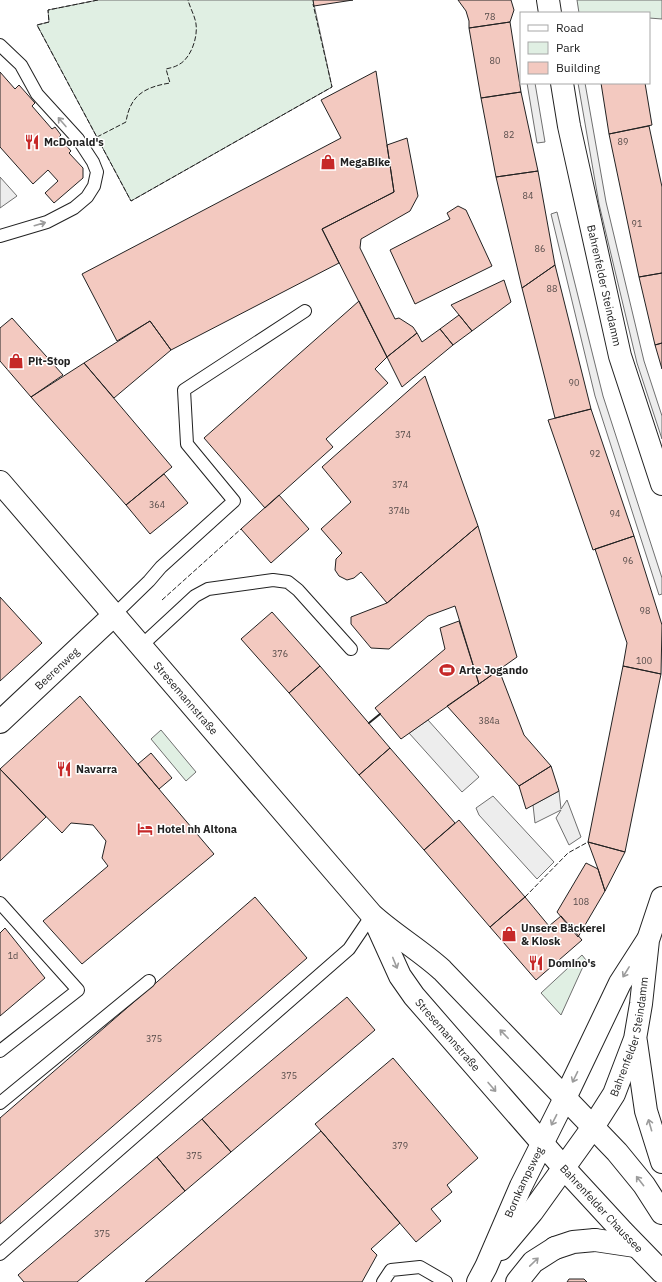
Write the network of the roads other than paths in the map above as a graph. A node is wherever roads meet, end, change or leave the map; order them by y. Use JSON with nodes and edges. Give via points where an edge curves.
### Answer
{"nodes":[{"id":1,"x":548,"y":0,"type":"edge"},
{"id":2,"x":550,"y":12,"type":"edge"},
{"id":3,"x":0,"y":44,"type":"edge"},
{"id":4,"x":562,"y":84,"type":"edge"},
{"id":5,"x":1,"y":235,"type":"edge"},
{"id":6,"x":305,"y":311,"type":"dead end"},
{"id":7,"x":0,"y":482,"type":"edge"},
{"id":8,"x":662,"y":484,"type":"edge"},
{"id":9,"x":114,"y":615,"type":"junction"},
{"id":10,"x":141,"y":646,"type":"junction"},
{"id":11,"x":351,"y":650,"type":"dead end"},
{"id":12,"x":0,"y":722,"type":"edge"},
{"id":13,"x":662,"y":898,"type":"edge"},
{"id":14,"x":0,"y":903,"type":"edge"},
{"id":15,"x":372,"y":915,"type":"junction"},
{"id":16,"x":648,"y":940,"type":"junction"},
{"id":17,"x":149,"y":981,"type":"dead end"},
{"id":18,"x":635,"y":1039,"type":"junction"},
{"id":19,"x":0,"y":1051,"type":"edge"},
{"id":20,"x":565,"y":1098,"type":"junction"},
{"id":21,"x":0,"y":1103,"type":"edge"},
{"id":22,"x":593,"y":1127,"type":"junction"},
{"id":23,"x":542,"y":1143,"type":"junction"},
{"id":24,"x":662,"y":1162,"type":"edge"},
{"id":25,"x":563,"y":1167,"type":"junction"},
{"id":26,"x":662,"y":1213,"type":"edge"},
{"id":27,"x":635,"y":1246,"type":"junction"},
{"id":28,"x":0,"y":1254,"type":"edge"},
{"id":29,"x":662,"y":1272,"type":"edge"},
{"id":30,"x":482,"y":1275,"type":"edge"},
{"id":31,"x":383,"y":1282,"type":"edge"},
{"id":32,"x":446,"y":1282,"type":"edge"},
{"id":33,"x":517,"y":1282,"type":"edge"}],
"edges":[{"from":1,"to":2,"type":"main road"},
{"from":5,"to":3,"type":"lane","one_way":true,"via":[[47,222],[74,208],[94,186],[97,172],[78,139],[38,94],[21,65]]},
{"from":4,"to":8,"type":"main road","name":"Bahrenfelder Steindamm","via":[[569,126],[620,356]]},
{"from":6,"to":9,"type":"lane","via":[[184,390],[187,444],[234,501],[161,567]]},
{"from":7,"to":9,"type":"main road","name":"Stresemannstraße"},
{"from":9,"to":10,"type":"main road","name":"Stresemannstraße"},
{"from":9,"to":12,"type":"main road","name":"Beerenweg"},
{"from":10,"to":11,"type":"lane","via":[[195,596],[208,589],[273,580],[288,582],[298,590]]},
{"from":10,"to":15,"type":"main road","name":"Stresemannstraße"},
{"from":13,"to":16,"type":"main road","name":"Bahrenfelder Steindamm"},
{"from":14,"to":19,"type":"lane","via":[[78,990]]},
{"from":20,"to":15,"type":"main road","name":"Stresemannstraße","one_way":true,"via":[[442,970]]},
{"from":15,"to":23,"type":"main road","name":"Stresemannstraße","one_way":true,"via":[[384,936],[400,976],[414,996]]},
{"from":15,"to":28,"type":"lane","via":[[349,949]]},
{"from":16,"to":18,"type":"main road","name":"Bahrenfelder Steindamm"},
{"from":16,"to":20,"type":"main road","name":"Bahrenfelder Steindamm","one_way":true,"via":[[620,983]]},
{"from":17,"to":21,"type":"lane"},
{"from":18,"to":22,"type":"main road","name":"Bahrenfelder Steindamm","via":[[614,1094]]},
{"from":24,"to":18,"type":"main road","one_way":true,"via":[[646,1111]]},
{"from":20,"to":22,"type":"main road"},
{"from":20,"to":23,"type":"main road","name":"Bornkampsweg","one_way":true},
{"from":22,"to":25,"type":"main road","name":"Bornkampsweg"},
{"from":26,"to":22,"type":"main road","one_way":true,"via":[[626,1163]]},
{"from":23,"to":25,"type":"main road","name":"Bahrenfelder Chaussee"},
{"from":23,"to":30,"type":"main road","name":"Bornkampsweg"},
{"from":25,"to":27,"type":"main road","name":"Bahrenfelder Chaussee"},
{"from":25,"to":30,"type":"main road","name":"Bornkampsweg","via":[[532,1212]]},
{"from":27,"to":29,"type":"main road","name":"Bahrenfelder Chaussee"},
{"from":33,"to":27,"type":"main road","one_way":true,"via":[[533,1262],[555,1248],[573,1242],[595,1240]]},
{"from":31,"to":32,"type":"lane","via":[[391,1270],[420,1267]]}]}
